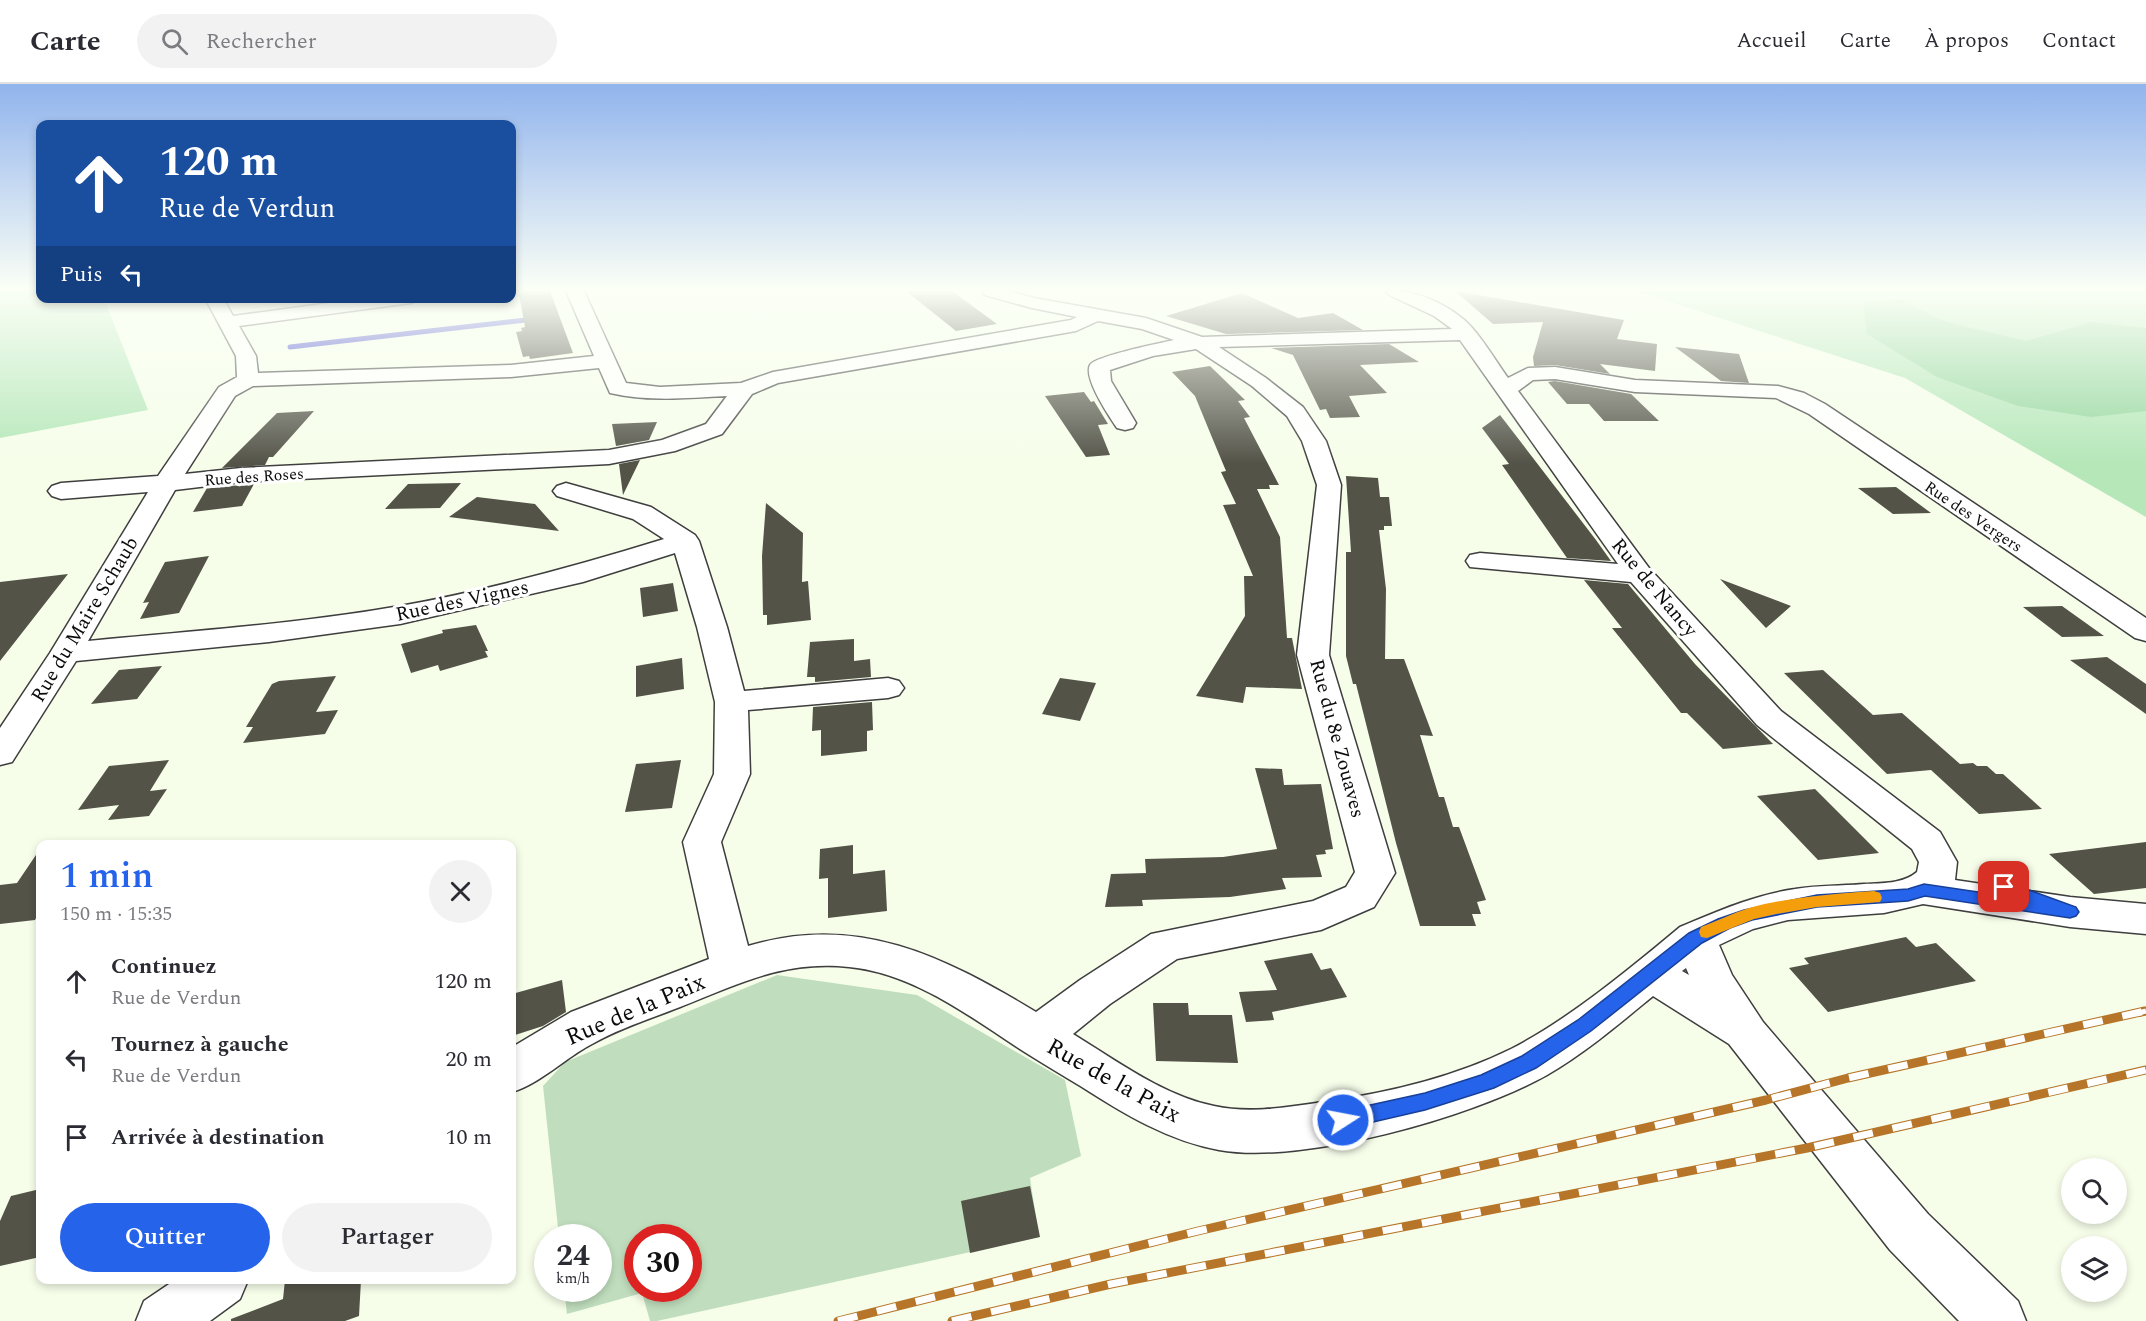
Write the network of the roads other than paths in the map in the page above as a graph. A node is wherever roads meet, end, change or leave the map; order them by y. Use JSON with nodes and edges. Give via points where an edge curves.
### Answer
{"nodes":[{"id":1,"x":242,"y":349,"type":"edge"},
{"id":2,"x":601,"y":349,"type":"edge"},
{"id":3,"x":944,"y":349,"type":"edge"},
{"id":4,"x":1173,"y":349,"type":"edge"},
{"id":5,"x":1208,"y":349,"type":"edge"},
{"id":6,"x":1476,"y":349,"type":"edge"},
{"id":7,"x":606,"y":361,"type":"junction"},
{"id":8,"x":248,"y":380,"type":"junction"},
{"id":9,"x":744,"y":388,"type":"junction"},
{"id":10,"x":1505,"y":390,"type":"junction"},
{"id":11,"x":1125,"y":423,"type":"dead end"},
{"id":12,"x":448,"y":466,"type":"junction"},
{"id":13,"x":166,"y":483,"type":"junction"},
{"id":14,"x":525,"y":483,"type":"dead end"},
{"id":15,"x":61,"y":491,"type":"dead end"},
{"id":16,"x":566,"y":491,"type":"dead end"},
{"id":17,"x":685,"y":541,"type":"junction"},
{"id":18,"x":1480,"y":561,"type":"dead end"},
{"id":19,"x":1639,"y":574,"type":"junction"},
{"id":20,"x":2146,"y":632,"type":"edge"},
{"id":21,"x":66,"y":653,"type":"junction"},
{"id":22,"x":888,"y":688,"type":"dead end"},
{"id":23,"x":731,"y":702,"type":"junction"},
{"id":24,"x":0,"y":754,"type":"edge"},
{"id":25,"x":1932,"y":877,"type":"junction"},
{"id":26,"x":2146,"y":919,"type":"edge"},
{"id":27,"x":1695,"y":938,"type":"junction"},
{"id":28,"x":732,"y":968,"type":"junction"},
{"id":29,"x":1651,"y":973,"type":"junction"},
{"id":30,"x":1747,"y":1035,"type":"junction"},
{"id":31,"x":1037,"y":1037,"type":"junction"},
{"id":32,"x":516,"y":1069,"type":"edge"},
{"id":33,"x":215,"y":1284,"type":"edge"},
{"id":34,"x":164,"y":1321,"type":"edge"},
{"id":35,"x":1998,"y":1321,"type":"edge"}],
"edges":[{"from":1,"to":8,"type":"street"},
{"from":2,"to":7,"type":"street"},
{"from":3,"to":9,"type":"street","via":[[773,378]]},
{"from":4,"to":11,"type":"street","via":[[1123,357],[1099,367],[1100,381]]},
{"from":5,"to":31,"type":"street","name":"Rue du 8e Zouaves","via":[[1259,382],[1295,412],[1314,441],[1329,485],[1313,655],[1375,873],[1360,897],[1320,915],[1166,945]]},
{"from":6,"to":10,"type":"street","name":"Rue de Nancy"},
{"from":7,"to":8,"type":"street","via":[[511,370]]},
{"from":7,"to":9,"type":"street","via":[[618,388],[660,393]]},
{"from":8,"to":13,"type":"street","name":"Rue du Maire Schaub","via":[[227,392]]},
{"from":9,"to":12,"type":"street","name":"Rue des Roses","via":[[714,429],[667,446],[609,458]]},
{"from":10,"to":19,"type":"street","name":"Rue de Nancy"},
{"from":10,"to":20,"type":"street","name":"Rue des Vergers","via":[[1528,374],[1545,372],[1649,387],[1770,391],[1801,400]]},
{"from":12,"to":13,"type":"street","name":"Rue des Roses","via":[[241,474]]},
{"from":12,"to":14,"type":"street","name":"Rue des Roses"},
{"from":13,"to":15,"type":"street","name":"Rue des Roses"},
{"from":13,"to":21,"type":"street","name":"Rue du Maire Schaub"},
{"from":16,"to":17,"type":"street","via":[[642,513]]},
{"from":17,"to":21,"type":"street","name":"Rue des Vignes","via":[[573,576],[400,615],[269,633]]},
{"from":17,"to":23,"type":"street"},
{"from":18,"to":19,"type":"street"},
{"from":19,"to":25,"type":"street","name":"Rue de Nancy","via":[[1769,718],[1914,829],[1936,853]]},
{"from":21,"to":24,"type":"street","name":"Rue du Maire Schaub"},
{"from":22,"to":23,"type":"street"},
{"from":23,"to":28,"type":"street","via":[[732,774],[702,842]]},
{"from":25,"to":26,"type":"street","name":"Rue de la Paix","via":[[2070,912]]},
{"from":25,"to":27,"type":"street","name":"Rue de la Paix","via":[[1908,895],[1776,908],[1724,923]]},
{"from":27,"to":29,"type":"street","name":"Rue de la Paix"},
{"from":27,"to":30,"type":"street","via":[[1713,982]]},
{"from":28,"to":31,"type":"street","name":"Rue de la Paix","via":[[811,949],[859,951],[890,959],[948,984]]},
{"from":28,"to":32,"type":"street","name":"Rue de la Paix","via":[[586,1026]]},
{"from":29,"to":30,"type":"street"},
{"from":29,"to":31,"type":"street","name":"Rue de la Paix","via":[[1557,1045],[1487,1082],[1360,1117],[1258,1132],[1215,1129],[1180,1118],[1138,1098]]},
{"from":30,"to":35,"type":"street","via":[[1909,1232]]},
{"from":33,"to":34,"type":"street"}]}
